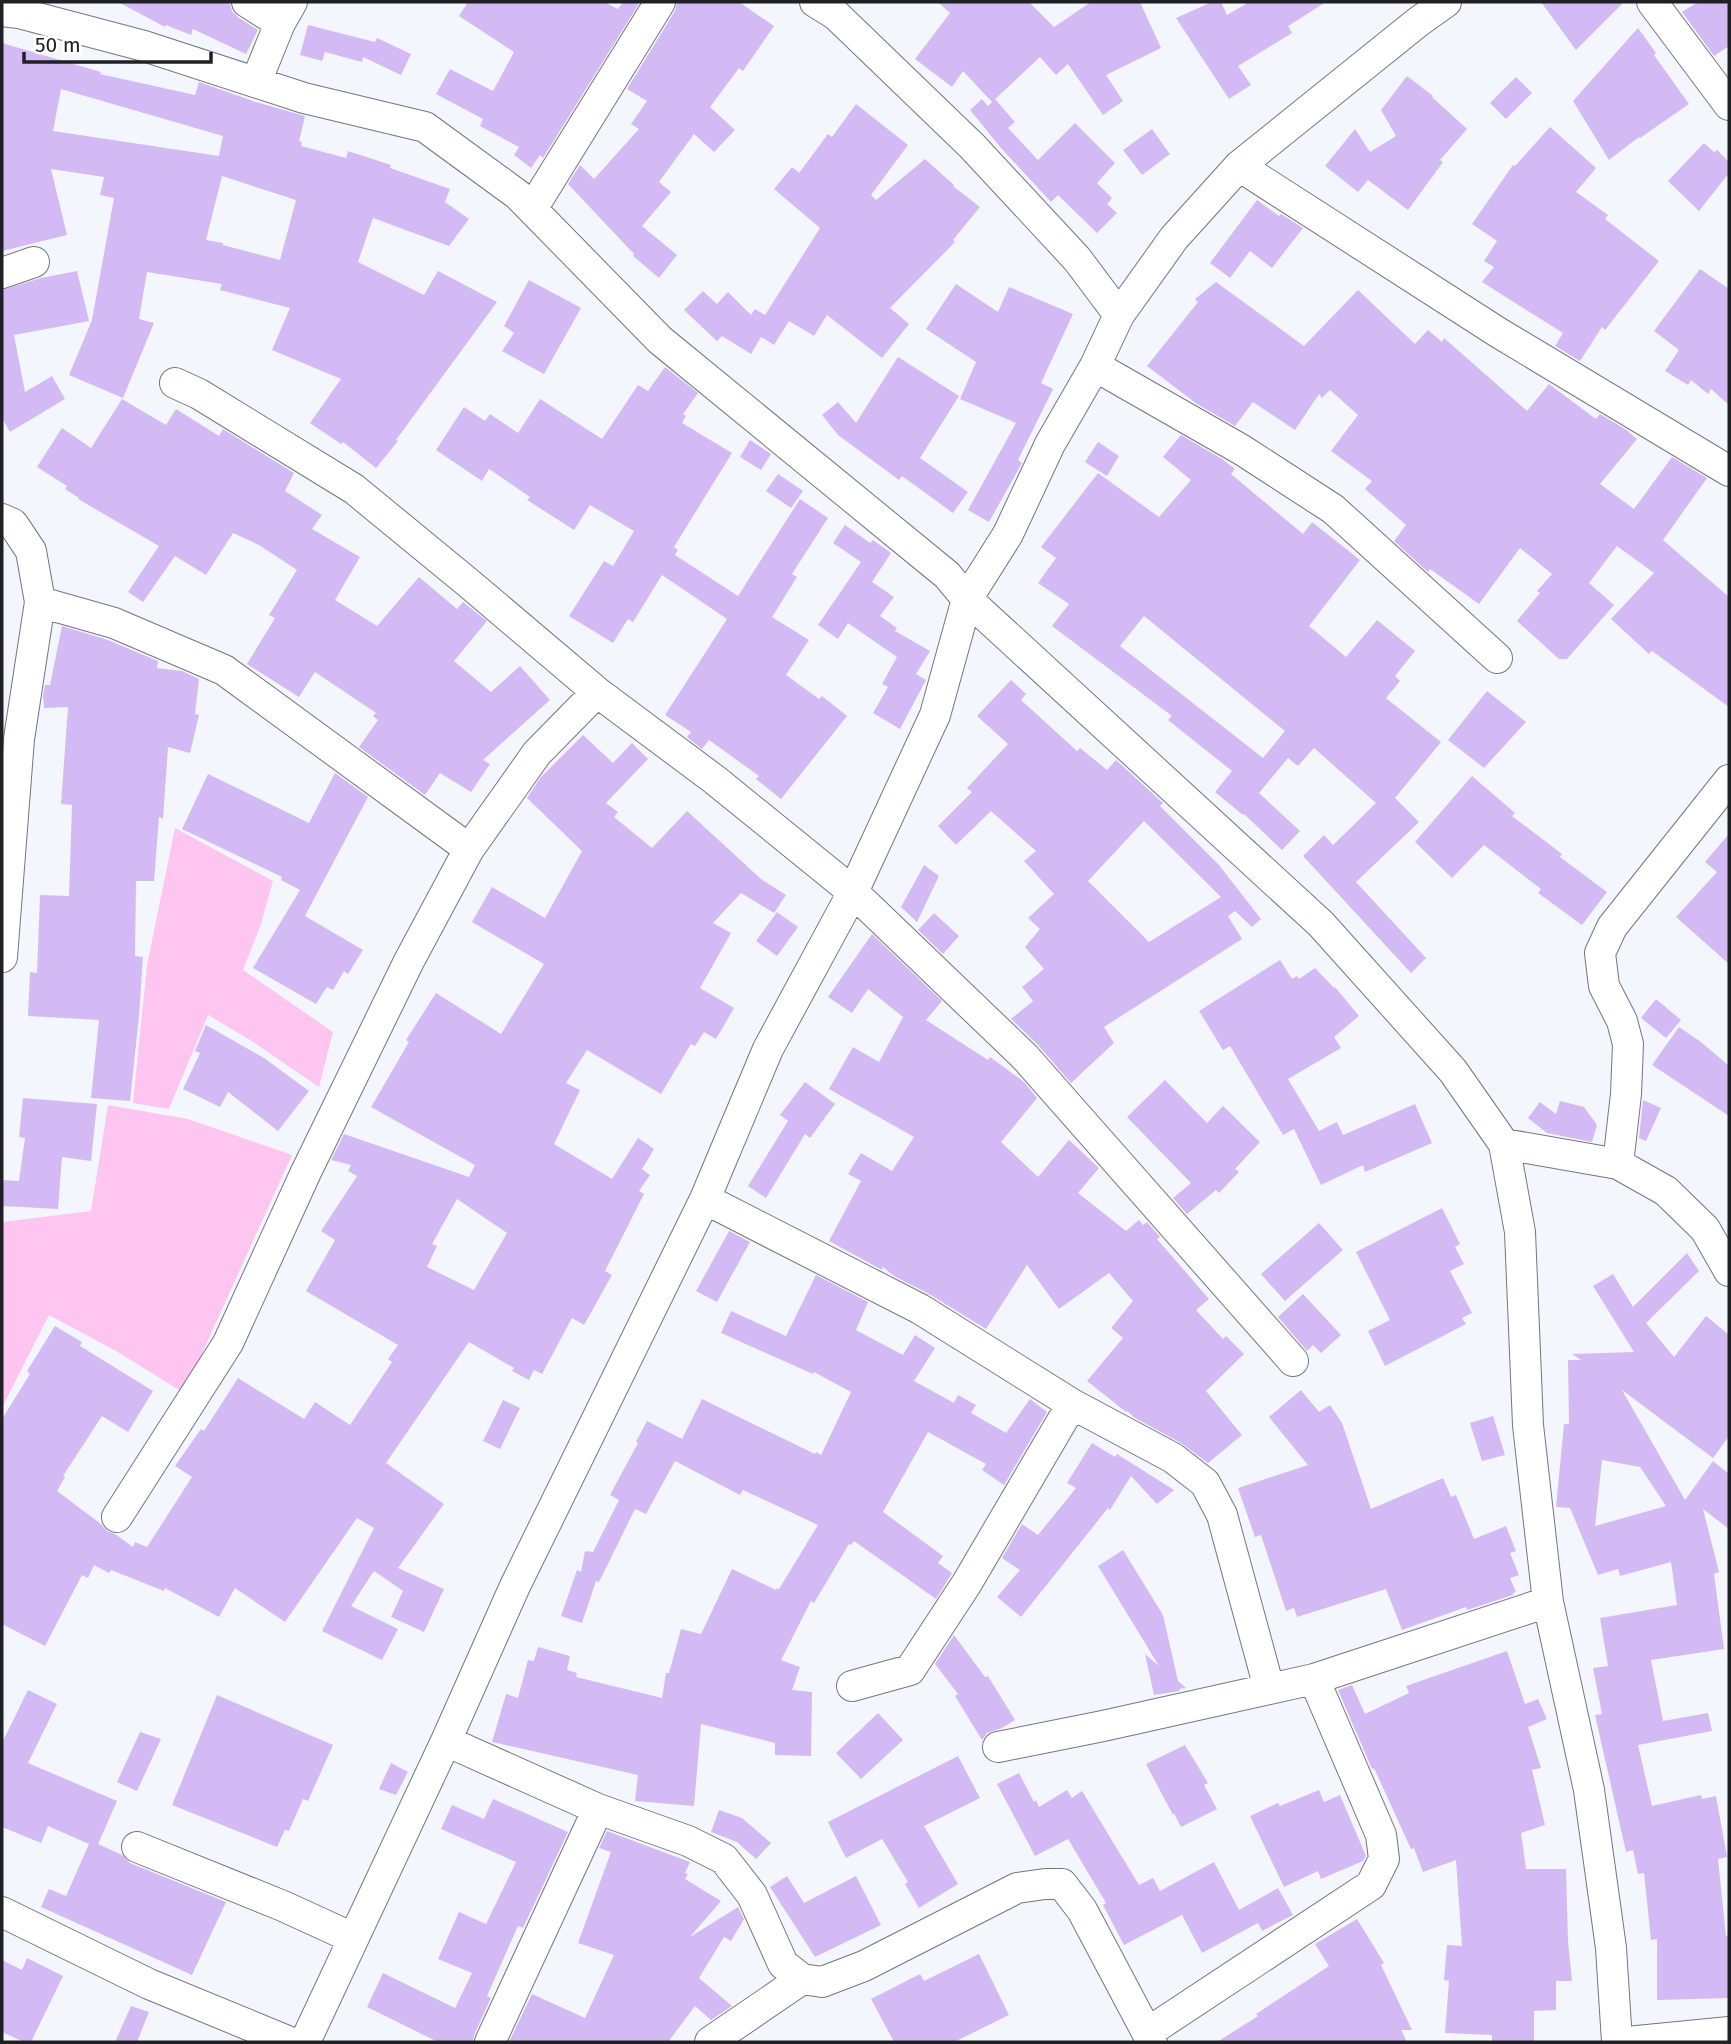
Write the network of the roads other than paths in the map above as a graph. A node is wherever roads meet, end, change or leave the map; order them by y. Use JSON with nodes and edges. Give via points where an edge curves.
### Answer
{"nodes":[{"id":1,"x":247,"y":2,"type":"edge"},
{"id":2,"x":660,"y":2,"type":"edge"},
{"id":3,"x":1446,"y":2,"type":"edge"},
{"id":4,"x":1652,"y":2,"type":"edge"},
{"id":5,"x":834,"y":6,"type":"edge"},
{"id":6,"x":2,"y":11,"type":"edge"},
{"id":7,"x":286,"y":13,"type":"edge"},
{"id":8,"x":256,"y":82,"type":"junction"},
{"id":9,"x":1729,"y":105,"type":"edge"},
{"id":10,"x":1239,"y":166,"type":"junction"},
{"id":11,"x":532,"y":209,"type":"junction"},
{"id":12,"x":34,"y":262,"type":"dead end"},
{"id":13,"x":2,"y":273,"type":"edge"},
{"id":14,"x":1119,"y":315,"type":"junction"},
{"id":15,"x":1095,"y":366,"type":"junction"},
{"id":16,"x":175,"y":383,"type":"dead end"},
{"id":17,"x":1729,"y":471,"type":"edge"},
{"id":18,"x":2,"y":519,"type":"edge"},
{"id":19,"x":967,"y":599,"type":"junction"},
{"id":20,"x":40,"y":602,"type":"junction"},
{"id":21,"x":1497,"y":658,"type":"dead end"},
{"id":22,"x":597,"y":692,"type":"junction"},
{"id":23,"x":1729,"y":780,"type":"edge"},
{"id":24,"x":469,"y":849,"type":"junction"},
{"id":25,"x":853,"y":892,"type":"junction"},
{"id":26,"x":2,"y":957,"type":"edge"},
{"id":27,"x":1504,"y":1144,"type":"junction"},
{"id":28,"x":1618,"y":1164,"type":"junction"},
{"id":29,"x":705,"y":1199,"type":"junction"},
{"id":30,"x":1728,"y":1263,"type":"edge"},
{"id":31,"x":1293,"y":1361,"type":"dead end"},
{"id":32,"x":1072,"y":1404,"type":"junction"},
{"id":33,"x":117,"y":1517,"type":"dead end"},
{"id":34,"x":1548,"y":1602,"type":"junction"},
{"id":35,"x":1314,"y":1679,"type":"junction"},
{"id":36,"x":852,"y":1686,"type":"dead end"},
{"id":37,"x":1269,"y":1688,"type":"junction"},
{"id":38,"x":446,"y":1741,"type":"junction"},
{"id":39,"x":998,"y":1747,"type":"dead end"},
{"id":40,"x":598,"y":1809,"type":"junction"},
{"id":41,"x":137,"y":1847,"type":"dead end"},
{"id":42,"x":2,"y":1912,"type":"edge"},
{"id":43,"x":353,"y":1938,"type":"junction"},
{"id":44,"x":802,"y":1979,"type":"junction"},
{"id":45,"x":1729,"y":2032,"type":"edge"},
{"id":46,"x":1149,"y":2037,"type":"edge"},
{"id":47,"x":290,"y":2042,"type":"edge"},
{"id":48,"x":305,"y":2042,"type":"edge"},
{"id":49,"x":490,"y":2042,"type":"edge"},
{"id":50,"x":710,"y":2042,"type":"edge"},
{"id":51,"x":1617,"y":2042,"type":"edge"},
{"id":52,"x":1627,"y":2042,"type":"edge"}],
"edges":[{"from":1,"to":7,"type":"street"},
{"from":2,"to":11,"type":"street"},
{"from":3,"to":10,"type":"street"},
{"from":4,"to":9,"type":"street"},
{"from":5,"to":14,"type":"street","via":[[1077,259]]},
{"from":6,"to":8,"type":"street","via":[[144,46]]},
{"from":7,"to":8,"type":"street"},
{"from":8,"to":11,"type":"street","via":[[425,127]]},
{"from":10,"to":14,"type":"street","via":[[1174,238]]},
{"from":10,"to":17,"type":"street","via":[[1499,333]]},
{"from":11,"to":19,"type":"street","via":[[660,340],[947,575]]},
{"from":12,"to":13,"type":"street"},
{"from":14,"to":15,"type":"street"},
{"from":15,"to":19,"type":"street","via":[[1008,534]]},
{"from":15,"to":21,"type":"street","via":[[1242,450],[1333,509]]},
{"from":16,"to":22,"type":"street","via":[[354,489]]},
{"from":18,"to":20,"type":"street","via":[[13,524],[31,551]]},
{"from":19,"to":25,"type":"street","via":[[935,715]]},
{"from":19,"to":27,"type":"street","via":[[1321,924],[1453,1071]]},
{"from":20,"to":24,"type":"street","via":[[114,623],[225,670]]},
{"from":20,"to":26,"type":"street","via":[[19,739]]},
{"from":22,"to":24,"type":"street","via":[[537,753]]},
{"from":22,"to":25,"type":"street"},
{"from":23,"to":28,"type":"street","via":[[1612,927],[1600,953],[1604,986],[1628,1044]]},
{"from":24,"to":33,"type":"street","via":[[354,1073],[228,1343]]},
{"from":25,"to":29,"type":"street","via":[[768,1049]]},
{"from":25,"to":31,"type":"street","via":[[1025,1057]]},
{"from":27,"to":28,"type":"street"},
{"from":27,"to":34,"type":"street","via":[[1521,1232],[1528,1425]]},
{"from":28,"to":30,"type":"street","via":[[1666,1192],[1705,1229]]},
{"from":29,"to":32,"type":"street","via":[[920,1309]]},
{"from":29,"to":38,"type":"street","via":[[514,1586]]},
{"from":32,"to":36,"type":"street","via":[[910,1671]]},
{"from":32,"to":37,"type":"street","via":[[1173,1458],[1205,1483],[1222,1515]]},
{"from":34,"to":35,"type":"street"},
{"from":34,"to":51,"type":"street","via":[[1589,1790],[1611,1948]]},
{"from":35,"to":37,"type":"street"},
{"from":35,"to":46,"type":"street","via":[[1381,1835],[1384,1859],[1371,1885]]},
{"from":37,"to":39,"type":"street"},
{"from":38,"to":40,"type":"street"},
{"from":38,"to":43,"type":"street"},
{"from":40,"to":44,"type":"street","via":[[724,1859],[752,1895],[783,1964]]},
{"from":40,"to":49,"type":"street"},
{"from":41,"to":43,"type":"street"},
{"from":42,"to":47,"type":"street","via":[[149,1984]]},
{"from":43,"to":48,"type":"street"},
{"from":44,"to":46,"type":"street","via":[[822,1982],[864,1966],[1017,1888],[1062,1884],[1082,1910]]},
{"from":44,"to":50,"type":"street"},
{"from":45,"to":52,"type":"street"}]}
